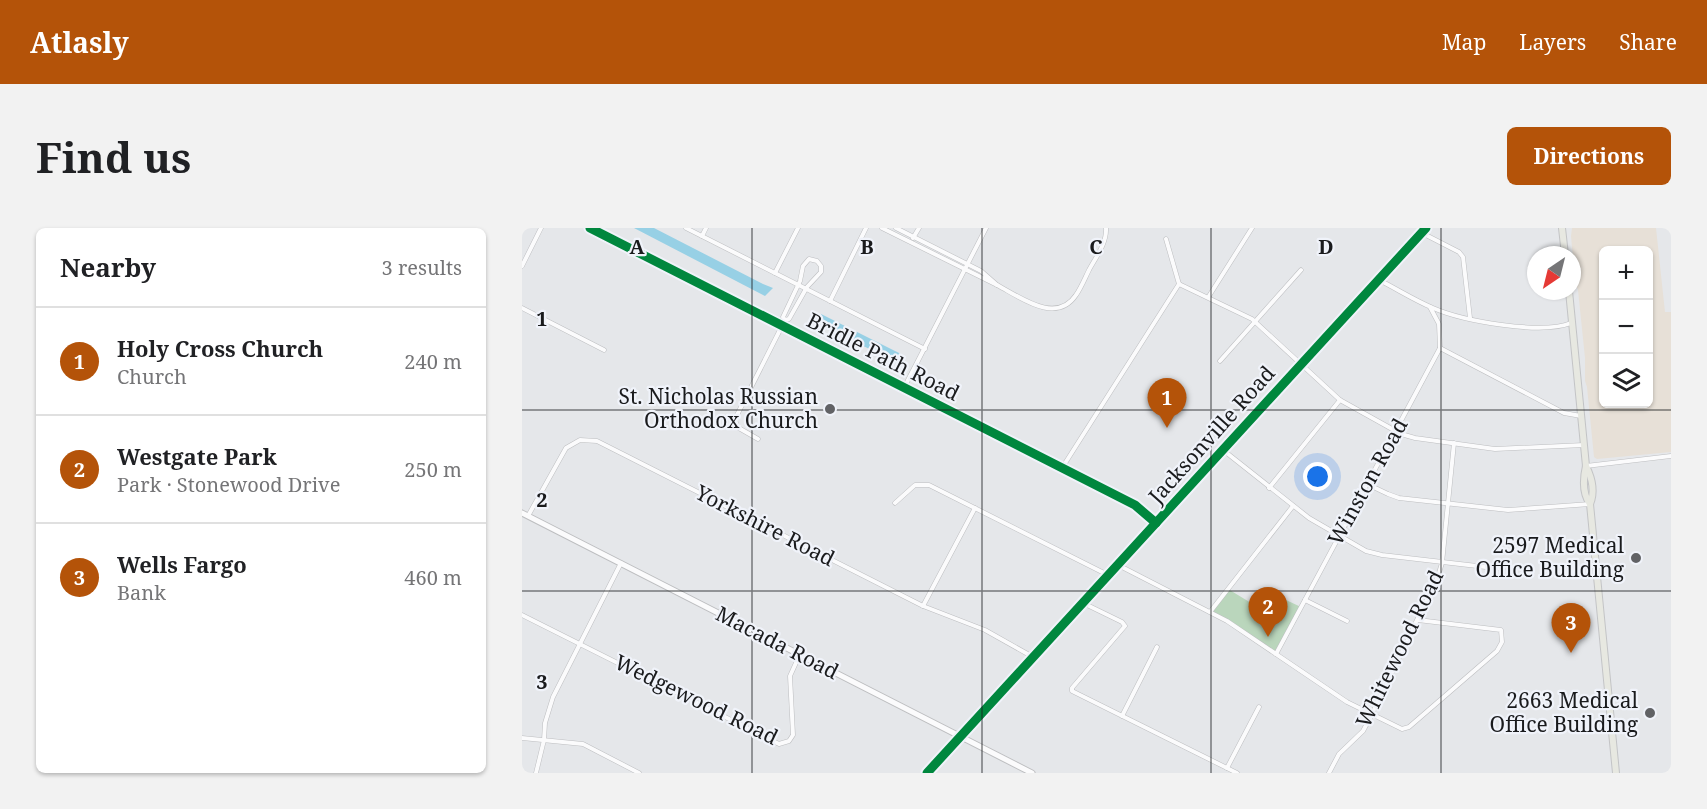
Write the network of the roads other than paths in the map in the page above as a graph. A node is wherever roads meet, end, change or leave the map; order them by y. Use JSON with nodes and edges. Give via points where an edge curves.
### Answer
{"nodes":[{"id":1,"x":541,"y":228,"type":"edge"},
{"id":2,"x":590,"y":228,"type":"edge"},
{"id":3,"x":686,"y":228,"type":"edge"},
{"id":4,"x":706,"y":228,"type":"edge"},
{"id":5,"x":798,"y":228,"type":"edge"},
{"id":6,"x":866,"y":228,"type":"edge"},
{"id":7,"x":882,"y":228,"type":"edge"},
{"id":8,"x":896,"y":228,"type":"edge"},
{"id":9,"x":919,"y":228,"type":"edge"},
{"id":10,"x":987,"y":228,"type":"edge"},
{"id":11,"x":1106,"y":228,"type":"edge"},
{"id":12,"x":1252,"y":228,"type":"edge"},
{"id":13,"x":1562,"y":228,"type":"edge"},
{"id":14,"x":1424,"y":230,"type":"edge"},
{"id":15,"x":702,"y":236,"type":"junction"},
{"id":16,"x":914,"y":237,"type":"junction"},
{"id":17,"x":1166,"y":238,"type":"dead end"},
{"id":18,"x":911,"y":243,"type":"junction"},
{"id":19,"x":1564,"y":246,"type":"edge"},
{"id":20,"x":968,"y":265,"type":"junction"},
{"id":21,"x":522,"y":266,"type":"edge"},
{"id":22,"x":965,"y":270,"type":"junction"},
{"id":23,"x":1301,"y":270,"type":"dead end"},
{"id":24,"x":775,"y":273,"type":"junction"},
{"id":25,"x":1379,"y":280,"type":"junction"},
{"id":26,"x":1179,"y":284,"type":"junction"},
{"id":27,"x":798,"y":285,"type":"junction"},
{"id":28,"x":997,"y":285,"type":"junction"},
{"id":29,"x":806,"y":289,"type":"junction"},
{"id":30,"x":1209,"y":296,"type":"junction"},
{"id":31,"x":1570,"y":300,"type":"edge"},
{"id":32,"x":830,"y":301,"type":"junction"},
{"id":33,"x":1431,"y":307,"type":"junction"},
{"id":34,"x":522,"y":308,"type":"edge"},
{"id":35,"x":1470,"y":318,"type":"junction"},
{"id":36,"x":785,"y":320,"type":"junction"},
{"id":37,"x":1255,"y":321,"type":"junction"},
{"id":38,"x":1571,"y":323,"type":"junction"},
{"id":39,"x":782,"y":326,"type":"junction"},
{"id":40,"x":1440,"y":348,"type":"junction"},
{"id":41,"x":925,"y":349,"type":"junction"},
{"id":42,"x":604,"y":350,"type":"dead end"},
{"id":43,"x":1220,"y":361,"type":"dead end"},
{"id":44,"x":1302,"y":364,"type":"junction"},
{"id":45,"x":904,"y":388,"type":"junction"},
{"id":46,"x":1340,"y":400,"type":"junction"},
{"id":47,"x":1581,"y":416,"type":"junction"},
{"id":48,"x":1396,"y":432,"type":"junction"},
{"id":49,"x":758,"y":439,"type":"dead end"},
{"id":50,"x":1454,"y":443,"type":"junction"},
{"id":51,"x":1584,"y":445,"type":"junction"},
{"id":52,"x":1223,"y":450,"type":"junction"},
{"id":53,"x":1671,"y":456,"type":"edge"},
{"id":54,"x":1586,"y":466,"type":"junction"},
{"id":55,"x":1062,"y":468,"type":"junction"},
{"id":56,"x":1367,"y":484,"type":"junction"},
{"id":57,"x":1269,"y":488,"type":"junction"},
{"id":58,"x":896,"y":503,"type":"dead end"},
{"id":59,"x":1448,"y":503,"type":"junction"},
{"id":60,"x":1590,"y":504,"type":"junction"},
{"id":61,"x":1293,"y":506,"type":"junction"},
{"id":62,"x":975,"y":508,"type":"junction"},
{"id":63,"x":522,"y":513,"type":"edge"},
{"id":64,"x":528,"y":516,"type":"junction"},
{"id":65,"x":1156,"y":523,"type":"junction"},
{"id":66,"x":1338,"y":536,"type":"junction"},
{"id":67,"x":1442,"y":562,"type":"junction"},
{"id":68,"x":621,"y":563,"type":"junction"},
{"id":69,"x":1118,"y":565,"type":"junction"},
{"id":70,"x":1503,"y":569,"type":"dead end"},
{"id":71,"x":1108,"y":576,"type":"junction"},
{"id":72,"x":1305,"y":600,"type":"junction"},
{"id":73,"x":1083,"y":603,"type":"junction"},
{"id":74,"x":923,"y":606,"type":"junction"},
{"id":75,"x":1210,"y":612,"type":"junction"},
{"id":76,"x":522,"y":615,"type":"edge"},
{"id":77,"x":1418,"y":620,"type":"junction"},
{"id":78,"x":1347,"y":621,"type":"dead end"},
{"id":79,"x":581,"y":645,"type":"junction"},
{"id":80,"x":1156,"y":647,"type":"dead end"},
{"id":81,"x":800,"y":654,"type":"junction"},
{"id":82,"x":1276,"y":654,"type":"junction"},
{"id":83,"x":1033,"y":657,"type":"junction"},
{"id":84,"x":1259,"y":707,"type":"dead end"},
{"id":85,"x":1122,"y":716,"type":"junction"},
{"id":86,"x":1371,"y":716,"type":"junction"},
{"id":87,"x":960,"y":737,"type":"junction"},
{"id":88,"x":522,"y":738,"type":"edge"},
{"id":89,"x":544,"y":740,"type":"junction"},
{"id":90,"x":1227,"y":768,"type":"junction"},
{"id":91,"x":536,"y":773,"type":"edge"},
{"id":92,"x":639,"y":773,"type":"edge"},
{"id":93,"x":927,"y":773,"type":"edge"},
{"id":94,"x":1032,"y":773,"type":"edge"},
{"id":95,"x":1237,"y":773,"type":"edge"},
{"id":96,"x":1329,"y":773,"type":"edge"},
{"id":97,"x":1616,"y":773,"type":"edge"}],
"edges":[{"from":1,"to":21,"type":"street"},
{"from":2,"to":39,"type":"street","name":"Bridle Path Road"},
{"from":3,"to":15,"type":"street"},
{"from":4,"to":15,"type":"street"},
{"from":5,"to":24,"type":"street"},
{"from":6,"to":32,"type":"street"},
{"from":7,"to":18,"type":"street"},
{"from":8,"to":16,"type":"street"},
{"from":9,"to":16,"type":"street"},
{"from":10,"to":20,"type":"street"},
{"from":11,"to":28,"type":"street","via":[[1105,239],[1076,295],[1064,305],[1041,308]]},
{"from":12,"to":30,"type":"street"},
{"from":13,"to":19,"type":"main road"},
{"from":14,"to":25,"type":"street","name":"Jacksonville Road"},
{"from":14,"to":35,"type":"street","via":[[1461,253]]},
{"from":15,"to":24,"type":"street"},
{"from":16,"to":18,"type":"street"},
{"from":16,"to":20,"type":"street"},
{"from":17,"to":26,"type":"street"},
{"from":18,"to":22,"type":"street"},
{"from":20,"to":22,"type":"street"},
{"from":20,"to":28,"type":"street","via":[[988,275]]},
{"from":22,"to":28,"type":"street"},
{"from":22,"to":41,"type":"street"},
{"from":23,"to":37,"type":"street"},
{"from":24,"to":27,"type":"street"},
{"from":25,"to":33,"type":"street"},
{"from":25,"to":44,"type":"street","name":"Jacksonville Road"},
{"from":26,"to":30,"type":"street"},
{"from":26,"to":55,"type":"street"},
{"from":27,"to":29,"type":"street"},
{"from":27,"to":29,"type":"street","via":[[805,262],[817,261],[821,272]]},
{"from":27,"to":36,"type":"street"},
{"from":29,"to":32,"type":"street"},
{"from":29,"to":36,"type":"street"},
{"from":30,"to":37,"type":"street"},
{"from":31,"to":38,"type":"main road"},
{"from":32,"to":41,"type":"street"},
{"from":33,"to":35,"type":"street"},
{"from":33,"to":40,"type":"street","via":[[1439,324]]},
{"from":34,"to":42,"type":"street"},
{"from":35,"to":38,"type":"street","via":[[1532,327]]},
{"from":36,"to":39,"type":"street"},
{"from":37,"to":43,"type":"street"},
{"from":37,"to":44,"type":"street"},
{"from":38,"to":47,"type":"main road"},
{"from":39,"to":45,"type":"street","name":"Bridle Path Road"},
{"from":39,"to":49,"type":"street","via":[[734,421]]},
{"from":40,"to":47,"type":"street","via":[[1564,413]]},
{"from":40,"to":48,"type":"street","name":"Winston Road"},
{"from":41,"to":45,"type":"street"},
{"from":44,"to":46,"type":"street"},
{"from":44,"to":52,"type":"street","name":"Jacksonville Road"},
{"from":45,"to":55,"type":"street","name":"Bridle Path Road"},
{"from":46,"to":48,"type":"street"},
{"from":46,"to":57,"type":"street"},
{"from":47,"to":51,"type":"main road"},
{"from":48,"to":50,"type":"street"},
{"from":48,"to":56,"type":"street","name":"Winston Road"},
{"from":50,"to":51,"type":"street","via":[[1507,449]]},
{"from":50,"to":59,"type":"street","name":"Whitewood Road"},
{"from":51,"to":54,"type":"main road"},
{"from":52,"to":57,"type":"street"},
{"from":52,"to":65,"type":"street","name":"Jacksonville Road"},
{"from":53,"to":54,"type":"street"},
{"from":54,"to":60,"type":"main road","via":[[1585,498]]},
{"from":55,"to":65,"type":"street","name":"Bridle Path Road","via":[[1135,505]]},
{"from":56,"to":59,"type":"street","via":[[1394,496]]},
{"from":56,"to":66,"type":"street","name":"Winston Road"},
{"from":57,"to":61,"type":"street"},
{"from":58,"to":62,"type":"street","via":[[915,485],[922,484]]},
{"from":59,"to":60,"type":"street","via":[[1514,510]]},
{"from":59,"to":67,"type":"street","name":"Whitewood Road"},
{"from":60,"to":97,"type":"main road"},
{"from":61,"to":66,"type":"street"},
{"from":61,"to":75,"type":"street"},
{"from":62,"to":71,"type":"street"},
{"from":62,"to":74,"type":"street"},
{"from":63,"to":64,"type":"street","name":"Macada Road"},
{"from":64,"to":68,"type":"street","name":"Macada Road"},
{"from":64,"to":74,"type":"street","name":"Yorkshire Road","via":[[566,448],[576,441],[591,439]]},
{"from":65,"to":69,"type":"street","name":"Jacksonville Road"},
{"from":66,"to":67,"type":"street","via":[[1377,554]]},
{"from":66,"to":72,"type":"street","name":"Winston Road"},
{"from":67,"to":70,"type":"street"},
{"from":67,"to":77,"type":"street","name":"Whitewood Road"},
{"from":68,"to":79,"type":"street"},
{"from":68,"to":81,"type":"street","name":"Macada Road"},
{"from":69,"to":71,"type":"street","name":"Jacksonville Road"},
{"from":69,"to":75,"type":"street"},
{"from":71,"to":73,"type":"street","name":"Jacksonville Road"},
{"from":72,"to":78,"type":"street"},
{"from":72,"to":82,"type":"street","name":"Winston Road"},
{"from":73,"to":83,"type":"street","name":"Jacksonville Road"},
{"from":73,"to":85,"type":"street","via":[[1125,626],[1072,691]]},
{"from":74,"to":83,"type":"street","name":"Yorkshire Road","via":[[985,630]]},
{"from":75,"to":82,"type":"street"},
{"from":76,"to":79,"type":"street","name":"Wedgewood Road"},
{"from":77,"to":86,"type":"street","name":"Whitewood Road"},
{"from":77,"to":86,"type":"street","via":[[1501,630],[1502,642],[1497,651],[1409,728],[1398,729]]},
{"from":79,"to":81,"type":"street","name":"Wedgewood Road","via":[[782,744],[793,735],[790,676]]},
{"from":79,"to":89,"type":"street","via":[[553,697]]},
{"from":80,"to":85,"type":"street"},
{"from":81,"to":87,"type":"street","name":"Macada Road"},
{"from":82,"to":86,"type":"street"},
{"from":83,"to":87,"type":"street","name":"Jacksonville Road"},
{"from":84,"to":90,"type":"street"},
{"from":85,"to":90,"type":"street"},
{"from":86,"to":96,"type":"street","name":"Whitewood Road","via":[[1339,754]]},
{"from":87,"to":93,"type":"street","name":"Jacksonville Road"},
{"from":87,"to":94,"type":"street","name":"Macada Road"},
{"from":88,"to":89,"type":"street"},
{"from":89,"to":91,"type":"street"},
{"from":89,"to":92,"type":"street","via":[[583,744]]},
{"from":90,"to":95,"type":"street"}]}
